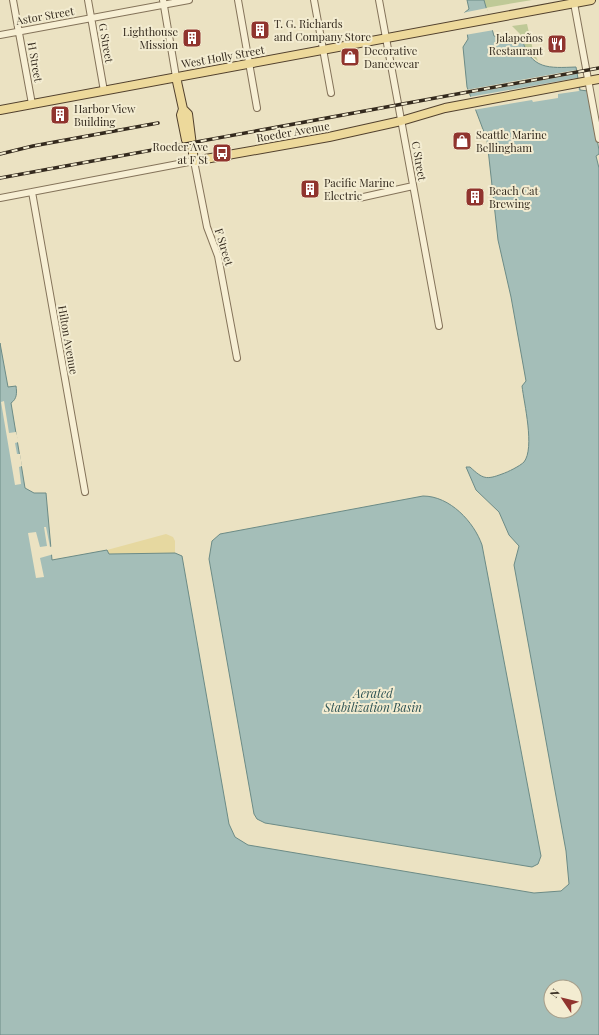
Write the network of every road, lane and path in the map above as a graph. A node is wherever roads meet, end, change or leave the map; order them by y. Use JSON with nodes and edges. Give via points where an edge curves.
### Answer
{"nodes":[{"id":1,"x":13,"y":0,"type":"edge"},
{"id":2,"x":88,"y":0,"type":"edge"},
{"id":3,"x":189,"y":0,"type":"edge"},
{"id":4,"x":238,"y":0,"type":"edge"},
{"id":5,"x":314,"y":0,"type":"edge"},
{"id":6,"x":379,"y":0,"type":"edge"},
{"id":7,"x":592,"y":0,"type":"edge"},
{"id":8,"x":164,"y":2,"type":"edge"},
{"id":9,"x":574,"y":3,"type":"junction"},
{"id":10,"x":91,"y":18,"type":"junction"},
{"id":11,"x":19,"y":31,"type":"junction"},
{"id":12,"x":0,"y":35,"type":"edge"},
{"id":13,"x":386,"y":38,"type":"junction"},
{"id":14,"x":323,"y":50,"type":"junction"},
{"id":15,"x":249,"y":64,"type":"junction"},
{"id":16,"x":176,"y":77,"type":"junction"},
{"id":17,"x":599,"y":79,"type":"edge"},
{"id":18,"x":589,"y":84,"type":"junction"},
{"id":19,"x":104,"y":90,"type":"junction"},
{"id":20,"x":331,"y":93,"type":"dead end"},
{"id":21,"x":32,"y":104,"type":"junction"},
{"id":22,"x":257,"y":108,"type":"dead end"},
{"id":23,"x":0,"y":110,"type":"edge"},
{"id":24,"x":401,"y":121,"type":"junction"},
{"id":25,"x":599,"y":139,"type":"edge"},
{"id":26,"x":194,"y":161,"type":"junction"},
{"id":27,"x":413,"y":186,"type":"junction"},
{"id":28,"x":32,"y":192,"type":"junction"},
{"id":29,"x":0,"y":198,"type":"edge"},
{"id":30,"x":359,"y":198,"type":"dead end"},
{"id":31,"x":439,"y":326,"type":"dead end"},
{"id":32,"x":236,"y":358,"type":"dead end"},
{"id":33,"x":85,"y":492,"type":"dead end"}],
"edges":[{"from":1,"to":11,"type":"street","name":"H Street"},
{"from":2,"to":10,"type":"street","name":"G Street"},
{"from":3,"to":8,"type":"street","name":"Astor Street"},
{"from":4,"to":15,"type":"street"},
{"from":5,"to":14,"type":"street"},
{"from":6,"to":13,"type":"street","name":"C Street"},
{"from":7,"to":9,"type":"main road","name":"West Holly Street"},
{"from":8,"to":10,"type":"street","name":"Astor Street"},
{"from":8,"to":16,"type":"street","name":"F Street"},
{"from":9,"to":13,"type":"main road","name":"West Holly Street"},
{"from":9,"to":18,"type":"street"},
{"from":10,"to":11,"type":"street","name":"Astor Street"},
{"from":10,"to":19,"type":"street","name":"G Street"},
{"from":11,"to":12,"type":"street","name":"Astor Street"},
{"from":11,"to":21,"type":"street","name":"H Street"},
{"from":13,"to":14,"type":"main road","name":"West Holly Street"},
{"from":13,"to":24,"type":"street","name":"C Street"},
{"from":14,"to":15,"type":"main road","name":"West Holly Street"},
{"from":14,"to":20,"type":"street"},
{"from":15,"to":16,"type":"main road","name":"West Holly Street"},
{"from":15,"to":22,"type":"street"},
{"from":16,"to":19,"type":"main road","name":"West Holly Street"},
{"from":16,"to":26,"type":"main road","name":"F Street","via":[[186,140],[191,143]]},
{"from":17,"to":18,"type":"main road","name":"Roeder Avenue"},
{"from":18,"to":24,"type":"main road","name":"Roeder Avenue","via":[[578,83],[456,106]]},
{"from":18,"to":25,"type":"street"},
{"from":19,"to":21,"type":"main road","name":"West Holly Street"},
{"from":21,"to":23,"type":"main road","name":"West Holly Street"},
{"from":24,"to":26,"type":"main road","name":"Roeder Avenue","via":[[329,137]]},
{"from":24,"to":27,"type":"street","name":"C Street"},
{"from":26,"to":28,"type":"street","name":"Roeder Avenue"},
{"from":26,"to":32,"type":"street","name":"F Street","via":[[207,227],[218,256]]},
{"from":27,"to":30,"type":"street"},
{"from":27,"to":31,"type":"street","name":"C Street"},
{"from":28,"to":29,"type":"street","name":"Roeder Avenue"},
{"from":28,"to":33,"type":"street","name":"Hilton Avenue"}]}
